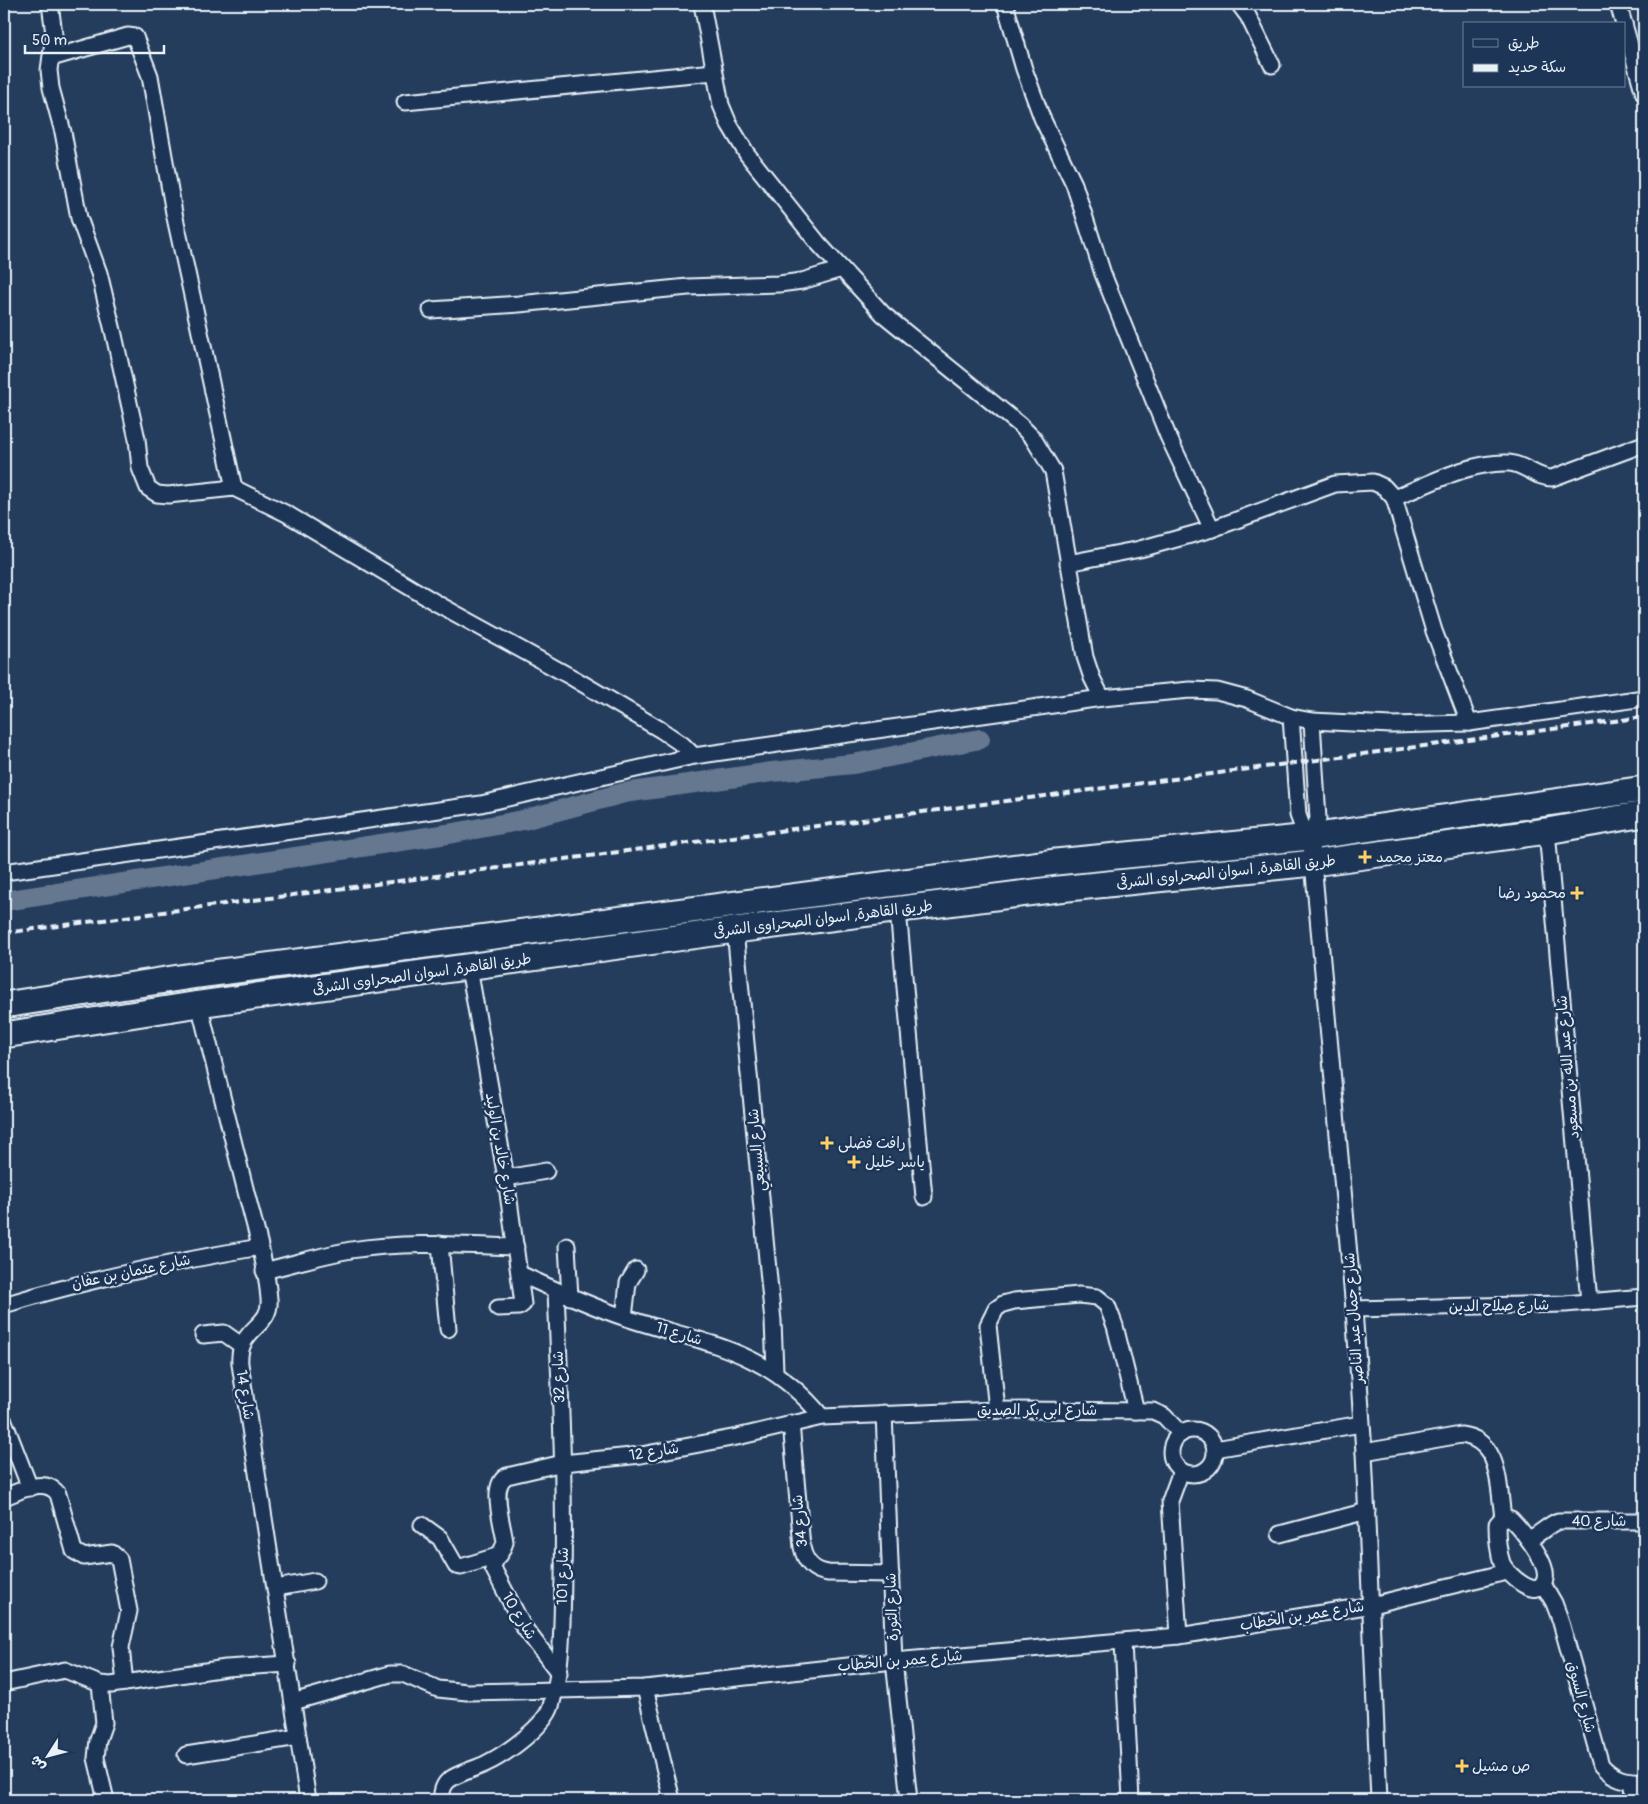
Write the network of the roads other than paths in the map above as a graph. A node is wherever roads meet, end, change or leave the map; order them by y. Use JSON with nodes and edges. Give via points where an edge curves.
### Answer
{"nodes":[{"id":1,"x":50,"y":4,"type":"edge"},
{"id":2,"x":702,"y":4,"type":"edge"},
{"id":3,"x":1005,"y":4,"type":"edge"},
{"id":4,"x":1239,"y":4,"type":"edge"},
{"id":5,"x":1618,"y":4,"type":"edge"},
{"id":6,"x":1623,"y":22,"type":"edge"},
{"id":7,"x":1626,"y":31,"type":"edge"},
{"id":8,"x":51,"y":58,"type":"junction"},
{"id":9,"x":1272,"y":65,"type":"dead end"},
{"id":10,"x":714,"y":72,"type":"junction"},
{"id":11,"x":1644,"y":94,"type":"edge"},
{"id":12,"x":405,"y":102,"type":"dead end"},
{"id":13,"x":842,"y":269,"type":"junction"},
{"id":14,"x":431,"y":310,"type":"dead end"},
{"id":15,"x":1644,"y":444,"type":"edge"},
{"id":16,"x":234,"y":488,"type":"junction"},
{"id":17,"x":1394,"y":498,"type":"junction"},
{"id":18,"x":1212,"y":530,"type":"junction"},
{"id":19,"x":1068,"y":564,"type":"junction"},
{"id":20,"x":1102,"y":698,"type":"junction"},
{"id":21,"x":1644,"y":698,"type":"edge"},
{"id":22,"x":1291,"y":717,"type":"junction"},
{"id":23,"x":1312,"y":721,"type":"junction"},
{"id":24,"x":1469,"y":723,"type":"junction"},
{"id":25,"x":694,"y":756,"type":"junction"},
{"id":26,"x":1644,"y":789,"type":"edge"},
{"id":27,"x":1644,"y":814,"type":"edge"},
{"id":28,"x":1547,"y":831,"type":"junction"},
{"id":29,"x":1310,"y":837,"type":"junction"},
{"id":30,"x":1312,"y":863,"type":"junction"},
{"id":31,"x":4,"y":872,"type":"edge"},
{"id":32,"x":898,"y":910,"type":"junction"},
{"id":33,"x":736,"y":930,"type":"junction"},
{"id":34,"x":469,"y":968,"type":"junction"},
{"id":35,"x":199,"y":1004,"type":"junction"},
{"id":36,"x":4,"y":1005,"type":"edge"},
{"id":37,"x":4,"y":1035,"type":"edge"},
{"id":38,"x":546,"y":1171,"type":"dead end"},
{"id":39,"x":506,"y":1178,"type":"junction"},
{"id":40,"x":924,"y":1197,"type":"dead end"},
{"id":41,"x":440,"y":1244,"type":"junction"},
{"id":42,"x":567,"y":1246,"type":"dead end"},
{"id":43,"x":516,"y":1247,"type":"junction"},
{"id":44,"x":260,"y":1248,"type":"junction"},
{"id":45,"x":636,"y":1270,"type":"dead end"},
{"id":46,"x":264,"y":1271,"type":"junction"},
{"id":47,"x":520,"y":1274,"type":"junction"},
{"id":48,"x":563,"y":1294,"type":"junction"},
{"id":49,"x":1644,"y":1297,"type":"edge"},
{"id":50,"x":1589,"y":1302,"type":"junction"},
{"id":51,"x":4,"y":1305,"type":"edge"},
{"id":52,"x":498,"y":1308,"type":"dead end"},
{"id":53,"x":1354,"y":1309,"type":"junction"},
{"id":54,"x":624,"y":1317,"type":"junction"},
{"id":55,"x":448,"y":1329,"type":"dead end"},
{"id":56,"x":203,"y":1335,"type":"dead end"},
{"id":57,"x":241,"y":1345,"type":"junction"},
{"id":58,"x":775,"y":1371,"type":"junction"},
{"id":59,"x":997,"y":1410,"type":"junction"},
{"id":60,"x":1136,"y":1410,"type":"junction"},
{"id":61,"x":884,"y":1413,"type":"junction"},
{"id":62,"x":822,"y":1417,"type":"junction"},
{"id":63,"x":4,"y":1421,"type":"edge"},
{"id":64,"x":791,"y":1423,"type":"junction"},
{"id":65,"x":1361,"y":1424,"type":"junction"},
{"id":66,"x":1181,"y":1434,"type":"junction"},
{"id":67,"x":1215,"y":1449,"type":"junction"},
{"id":68,"x":1364,"y":1452,"type":"junction"},
{"id":69,"x":562,"y":1463,"type":"junction"},
{"id":70,"x":1181,"y":1471,"type":"junction"},
{"id":71,"x":30,"y":1488,"type":"junction"},
{"id":72,"x":4,"y":1497,"type":"edge"},
{"id":73,"x":1367,"y":1511,"type":"junction"},
{"id":74,"x":1503,"y":1518,"type":"junction"},
{"id":75,"x":1644,"y":1521,"type":"edge"},
{"id":76,"x":422,"y":1525,"type":"dead end"},
{"id":77,"x":1280,"y":1534,"type":"dead end"},
{"id":78,"x":1528,"y":1539,"type":"junction"},
{"id":79,"x":500,"y":1555,"type":"junction"},
{"id":80,"x":1507,"y":1572,"type":"junction"},
{"id":81,"x":890,"y":1574,"type":"junction"},
{"id":82,"x":315,"y":1581,"type":"dead end"},
{"id":83,"x":1543,"y":1584,"type":"junction"},
{"id":84,"x":276,"y":1588,"type":"junction"},
{"id":85,"x":1372,"y":1605,"type":"junction"},
{"id":86,"x":1179,"y":1636,"type":"junction"},
{"id":87,"x":1123,"y":1642,"type":"junction"},
{"id":88,"x":894,"y":1661,"type":"junction"},
{"id":89,"x":288,"y":1664,"type":"junction"},
{"id":90,"x":559,"y":1673,"type":"junction"},
{"id":91,"x":4,"y":1683,"type":"edge"},
{"id":92,"x":125,"y":1683,"type":"junction"},
{"id":93,"x":100,"y":1684,"type":"junction"},
{"id":94,"x":645,"y":1688,"type":"junction"},
{"id":95,"x":556,"y":1689,"type":"junction"},
{"id":96,"x":293,"y":1702,"type":"junction"},
{"id":97,"x":298,"y":1737,"type":"junction"},
{"id":98,"x":186,"y":1756,"type":"dead end"},
{"id":99,"x":1639,"y":1782,"type":"edge"},
{"id":100,"x":106,"y":1800,"type":"edge"},
{"id":101,"x":308,"y":1800,"type":"edge"},
{"id":102,"x":442,"y":1800,"type":"edge"},
{"id":103,"x":672,"y":1800,"type":"edge"},
{"id":104,"x":908,"y":1800,"type":"edge"},
{"id":105,"x":1131,"y":1800,"type":"edge"},
{"id":106,"x":1379,"y":1800,"type":"edge"},
{"id":107,"x":1634,"y":1800,"type":"edge"}],
"edges":[{"from":1,"to":8,"type":"street","via":[[54,34]]},
{"from":2,"to":10,"type":"street"},
{"from":3,"to":18,"type":"street","via":[[1024,69],[1042,118],[1074,184],[1110,291],[1168,436]]},
{"from":4,"to":9,"type":"street"},
{"from":5,"to":6,"type":"street"},
{"from":7,"to":11,"type":"street"},
{"from":8,"to":16,"type":"street","via":[[51,88],[79,218],[96,264],[114,335],[137,439],[140,468],[146,484],[158,494],[168,495]]},
{"from":8,"to":16,"type":"street","via":[[128,36],[135,37],[139,44],[150,76],[174,213]]},
{"from":10,"to":12,"type":"street"},
{"from":10,"to":13,"type":"street","via":[[721,105],[739,142]]},
{"from":13,"to":14,"type":"street","via":[[779,284],[688,287]]},
{"from":13,"to":19,"type":"street","via":[[883,314],[1033,438],[1053,471]]},
{"from":15,"to":17,"type":"street","via":[[1552,478],[1540,477],[1510,463],[1480,466]]},
{"from":16,"to":25,"type":"street","via":[[287,514],[438,604],[573,678],[661,730]]},
{"from":17,"to":18,"type":"street","via":[[1384,487],[1373,482],[1335,484]]},
{"from":17,"to":24,"type":"street","via":[[1434,631]]},
{"from":18,"to":19,"type":"street"},
{"from":19,"to":20,"type":"street","via":[[1085,657]]},
{"from":20,"to":22,"type":"street","via":[[1190,690],[1217,691],[1247,698]]},
{"from":20,"to":25,"type":"street"},
{"from":21,"to":24,"type":"street"},
{"from":22,"to":23,"type":"street"},
{"from":22,"to":29,"type":"street","name":"شارع جمال عبد الناصر","via":[[1298,815]]},
{"from":23,"to":24,"type":"street","via":[[1391,725]]},
{"from":23,"to":29,"type":"street","name":"شارع جمال عبد الناصر","via":[[1318,819]]},
{"from":25,"to":31,"type":"street","via":[[481,804]]},
{"from":26,"to":29,"type":"highway","name":"طريق القاهرة, اسوان الصحراوى الشرقى"},
{"from":27,"to":28,"type":"highway","name":"طريق القاهرة, اسوان الصحراوى الشرقى"},
{"from":28,"to":30,"type":"highway","name":"طريق القاهرة, اسوان الصحراوى الشرقى"},
{"from":28,"to":50,"type":"street","name":"شارع عبد الله بن مسعود"},
{"from":29,"to":30,"type":"street","name":"شارع جمال عبد الناصر"},
{"from":29,"to":36,"type":"highway","name":"طريق القاهرة, اسوان الصحراوى الشرقى","via":[[1056,862],[208,974]]},
{"from":30,"to":32,"type":"highway","name":"طريق القاهرة, اسوان الصحراوى الشرقى","via":[[1058,889]]},
{"from":30,"to":53,"type":"street","name":"شارع جمال عبد الناصر"},
{"from":32,"to":33,"type":"highway","name":"طريق القاهرة, اسوان الصحراوى الشرقى"},
{"from":32,"to":40,"type":"street"},
{"from":33,"to":34,"type":"highway","name":"طريق القاهرة, اسوان الصحراوى الشرقى"},
{"from":33,"to":58,"type":"street","name":"شارع السبيعي"},
{"from":34,"to":35,"type":"highway","name":"طريق القاهرة, اسوان الصحراوى الشرقى"},
{"from":34,"to":39,"type":"street","name":"شارع خالد بن الوليد"},
{"from":35,"to":37,"type":"highway","name":"طريق القاهرة, اسوان الصحراوى الشرقى"},
{"from":35,"to":44,"type":"street"},
{"from":38,"to":39,"type":"street"},
{"from":39,"to":43,"type":"street","name":"شارع خالد بن الوليد"},
{"from":41,"to":43,"type":"street"},
{"from":41,"to":46,"type":"street","via":[[351,1250]]},
{"from":41,"to":55,"type":"street"},
{"from":42,"to":48,"type":"street","name":"شارع 32"},
{"from":43,"to":47,"type":"street","name":"شارع خالد بن الوليد"},
{"from":44,"to":46,"type":"street"},
{"from":44,"to":51,"type":"street","name":"شارع عثمان بن عفان","via":[[124,1271]]},
{"from":45,"to":54,"type":"street","via":[[628,1282]]},
{"from":46,"to":57,"type":"street","via":[[270,1301],[268,1310]]},
{"from":47,"to":48,"type":"street","name":"شارع 11"},
{"from":47,"to":52,"type":"street","name":"شارع خالد بن الوليد","via":[[522,1306]]},
{"from":48,"to":54,"type":"street","name":"شارع 11"},
{"from":48,"to":69,"type":"street","name":"شارع 32"},
{"from":49,"to":50,"type":"street","name":"شارع صلاح الدين"},
{"from":50,"to":53,"type":"street","name":"شارع صلاح الدين"},
{"from":53,"to":65,"type":"street","name":"شارع جمال عبد الناصر"},
{"from":54,"to":58,"type":"street","name":"شارع 11","via":[[751,1357]]},
{"from":56,"to":57,"type":"street","via":[[224,1333]]},
{"from":57,"to":84,"type":"street","name":"شارع 14","via":[[240,1364]]},
{"from":58,"to":62,"type":"street","name":"شارع 11","via":[[792,1384]]},
{"from":59,"to":60,"type":"street","name":"شارع ابى بكر الصديق"},
{"from":59,"to":60,"type":"street","via":[[988,1326],[996,1309],[1014,1301],[1079,1296],[1097,1297],[1108,1305]]},
{"from":59,"to":61,"type":"street","name":"شارع ابى بكر الصديق"},
{"from":60,"to":66,"type":"street","name":"شارع ابى بكر الصديق","via":[[1153,1411],[1164,1416]]},
{"from":61,"to":62,"type":"street","name":"شارع 12"},
{"from":61,"to":81,"type":"street","name":"شارع الثورة"},
{"from":62,"to":64,"type":"street","name":"شارع 12"},
{"from":63,"to":71,"type":"street"},
{"from":64,"to":69,"type":"street","name":"شارع 12","via":[[641,1455]]},
{"from":64,"to":81,"type":"street","name":"شارع 34","via":[[802,1547],[808,1562],[820,1572]]},
{"from":65,"to":67,"type":"street"},
{"from":65,"to":68,"type":"street","name":"شارع جمال عبد الناصر"},
{"from":66,"to":67,"type":"street","via":[[1195,1430],[1202,1432],[1213,1442]]},
{"from":66,"to":70,"type":"street","via":[[1171,1452],[1172,1460]]},
{"from":67,"to":70,"type":"street","via":[[1213,1463],[1208,1469],[1195,1474]]},
{"from":68,"to":73,"type":"street","name":"شارع جمال عبد الناصر"},
{"from":68,"to":74,"type":"street","via":[[1461,1435],[1472,1436],[1482,1441],[1494,1459]]},
{"from":69,"to":79,"type":"street","name":"شارع 12","via":[[507,1476],[499,1482],[497,1492],[505,1542]]},
{"from":69,"to":90,"type":"street","name":"شارع 101"},
{"from":70,"to":86,"type":"street","via":[[1170,1501]]},
{"from":71,"to":72,"type":"street"},
{"from":71,"to":92,"type":"street","via":[[45,1484],[53,1487],[58,1494],[71,1546],[78,1555],[112,1553],[119,1558],[129,1611],[121,1647]]},
{"from":73,"to":77,"type":"street"},
{"from":73,"to":85,"type":"street","name":"شارع جمال عبد الناصر"},
{"from":74,"to":78,"type":"street","via":[[1511,1519]]},
{"from":74,"to":80,"type":"street","via":[[1497,1529],[1502,1562]]},
{"from":75,"to":78,"type":"street","name":"شارع 40","via":[[1558,1522]]},
{"from":76,"to":79,"type":"street","via":[[440,1538],[456,1566]]},
{"from":78,"to":83,"type":"street","via":[[1544,1569]]},
{"from":79,"to":90,"type":"street","name":"شارع 10","via":[[493,1568],[504,1592],[529,1634]]},
{"from":80,"to":83,"type":"street","via":[[1528,1587]]},
{"from":80,"to":85,"type":"street","name":"شارع عمر بن الخطاب"},
{"from":81,"to":88,"type":"street","name":"شارع الثورة"},
{"from":82,"to":84,"type":"street"},
{"from":83,"to":99,"type":"street","name":"شارع السوق","via":[[1560,1619],[1601,1765],[1615,1777]]},
{"from":84,"to":89,"type":"street","name":"شارع 14"},
{"from":85,"to":86,"type":"street","name":"شارع عمر بن الخطاب"},
{"from":85,"to":106,"type":"street","name":"شارع جمال عبد الناصر"},
{"from":86,"to":87,"type":"street","name":"شارع عمر بن الخطاب"},
{"from":87,"to":88,"type":"street","name":"شارع عمر بن الخطاب"},
{"from":87,"to":105,"type":"street"},
{"from":88,"to":94,"type":"street","name":"شارع عمر بن الخطاب"},
{"from":88,"to":104,"type":"street","name":"شارع الثورة"},
{"from":89,"to":92,"type":"street","via":[[226,1668]]},
{"from":89,"to":96,"type":"street","name":"شارع 14"},
{"from":90,"to":95,"type":"street","name":"شارع 101"},
{"from":91,"to":93,"type":"street","via":[[65,1670]]},
{"from":92,"to":93,"type":"street"},
{"from":93,"to":100,"type":"street","via":[[104,1723],[96,1758]]},
{"from":94,"to":95,"type":"street","name":"شارع عمر بن الخطاب"},
{"from":94,"to":103,"type":"street"},
{"from":95,"to":96,"type":"street","name":"شارع عمر بن الخطاب","via":[[449,1690],[438,1689],[403,1674],[390,1674]]},
{"from":95,"to":102,"type":"street","name":"شارع 101","via":[[550,1709],[532,1732],[489,1762],[449,1780],[442,1790]]},
{"from":96,"to":97,"type":"street","name":"شارع 14"},
{"from":97,"to":98,"type":"street"},
{"from":97,"to":101,"type":"street","name":"شارع 14"},
{"from":99,"to":107,"type":"street"}]}
